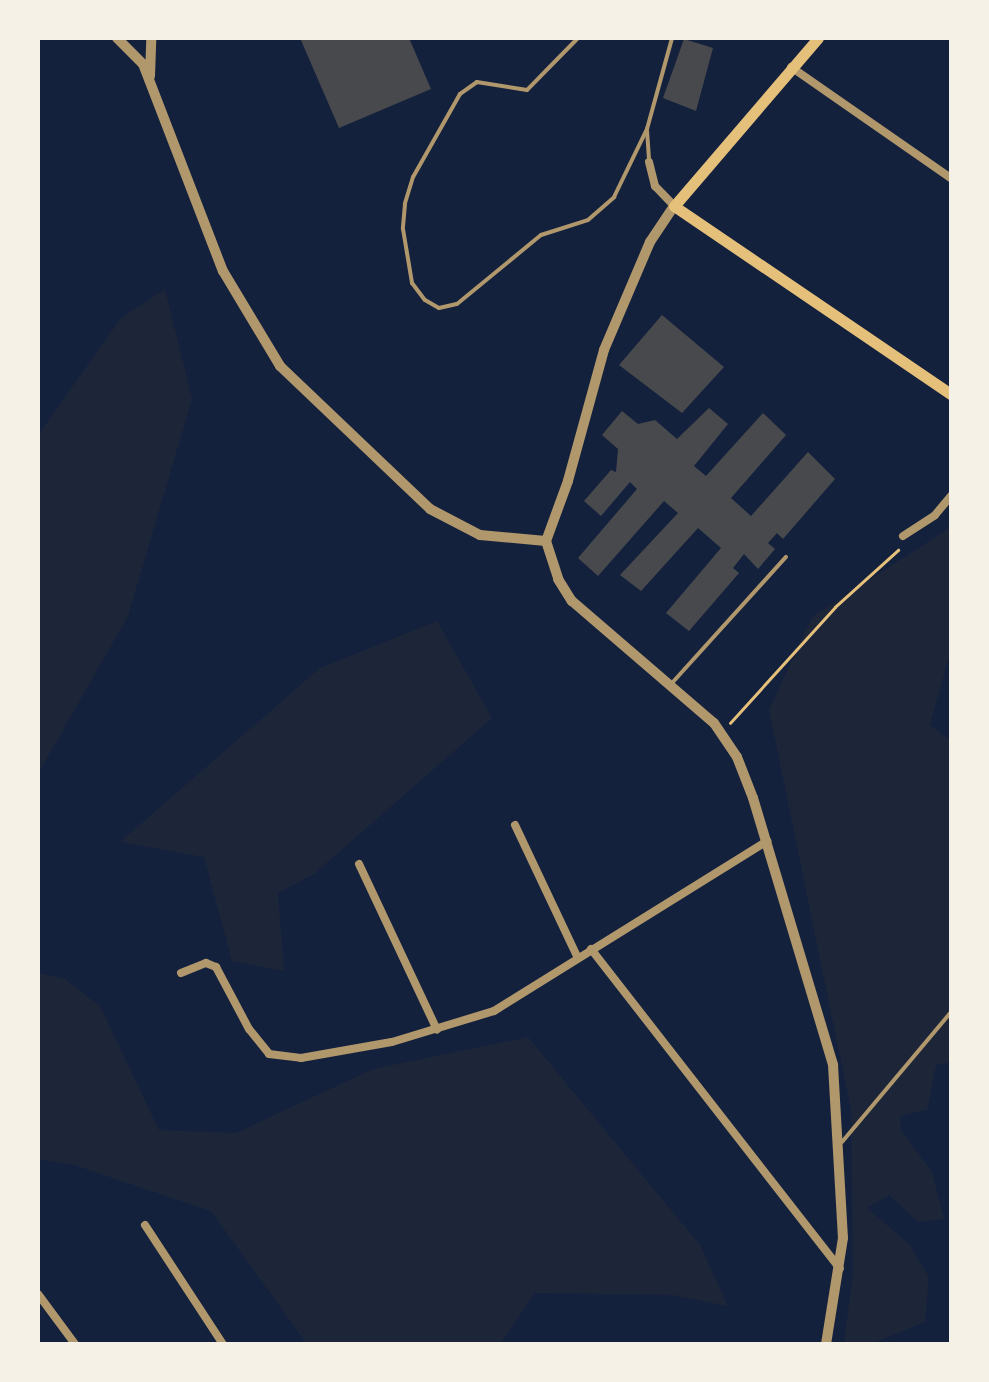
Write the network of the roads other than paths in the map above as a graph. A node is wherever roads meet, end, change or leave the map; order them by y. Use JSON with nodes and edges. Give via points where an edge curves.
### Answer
{"nodes":[{"id":1,"x":117,"y":38,"type":"edge"},
{"id":2,"x":152,"y":38,"type":"edge"},
{"id":3,"x":578,"y":38,"type":"edge"},
{"id":4,"x":672,"y":38,"type":"edge"},
{"id":5,"x":818,"y":38,"type":"edge"},
{"id":6,"x":790,"y":66,"type":"junction"},
{"id":7,"x":150,"y":82,"type":"junction"},
{"id":8,"x":647,"y":128,"type":"junction"},
{"id":9,"x":649,"y":162,"type":"joint"},
{"id":10,"x":952,"y":178,"type":"edge"},
{"id":11,"x":674,"y":206,"type":"junction"},
{"id":12,"x":952,"y":395,"type":"edge"},
{"id":13,"x":952,"y":496,"type":"edge"},
{"id":14,"x":903,"y":536,"type":"road end"},
{"id":15,"x":546,"y":541,"type":"junction"},
{"id":16,"x":786,"y":557,"type":"dead end"},
{"id":17,"x":672,"y":682,"type":"junction"},
{"id":18,"x":515,"y":825,"type":"dead end"},
{"id":19,"x":767,"y":840,"type":"junction"},
{"id":20,"x":359,"y":864,"type":"dead end"},
{"id":21,"x":592,"y":949,"type":"junction"},
{"id":22,"x":577,"y":956,"type":"junction"},
{"id":23,"x":180,"y":973,"type":"dead end"},
{"id":24,"x":952,"y":1012,"type":"edge"},
{"id":25,"x":437,"y":1030,"type":"junction"},
{"id":26,"x":841,"y":1143,"type":"junction"},
{"id":27,"x":145,"y":1225,"type":"dead end"},
{"id":28,"x":841,"y":1270,"type":"junction"},
{"id":29,"x":38,"y":1294,"type":"edge"},
{"id":30,"x":75,"y":1344,"type":"edge"},
{"id":31,"x":223,"y":1344,"type":"edge"},
{"id":32,"x":826,"y":1344,"type":"edge"}],
"edges":[{"from":1,"to":7,"type":"street","via":[[143,64]]},
{"from":2,"to":7,"type":"street"},
{"from":3,"to":8,"type":"lane","via":[[527,90],[477,82],[460,94],[413,176],[405,204],[412,283],[425,300],[439,308],[457,304],[532,241],[588,220],[614,197]]},
{"from":4,"to":8,"type":"lane"},
{"from":5,"to":6,"type":"main road"},
{"from":6,"to":10,"type":"street"},
{"from":6,"to":11,"type":"main road"},
{"from":7,"to":15,"type":"street","via":[[223,270],[280,366],[430,509],[480,535]]},
{"from":8,"to":9,"type":"lane"},
{"from":9,"to":11,"type":"street","via":[[655,186]]},
{"from":11,"to":12,"type":"main road"},
{"from":11,"to":15,"type":"street","via":[[650,242],[604,350]]},
{"from":13,"to":14,"type":"street"},
{"from":15,"to":17,"type":"street","via":[[572,601]]},
{"from":16,"to":17,"type":"lane"},
{"from":17,"to":19,"type":"street","via":[[722,732]]},
{"from":18,"to":22,"type":"street"},
{"from":19,"to":21,"type":"street"},
{"from":19,"to":26,"type":"street","via":[[834,1065]]},
{"from":20,"to":25,"type":"street"},
{"from":21,"to":22,"type":"street"},
{"from":21,"to":28,"type":"street"},
{"from":22,"to":25,"type":"street","via":[[494,1010]]},
{"from":23,"to":25,"type":"street","via":[[216,966],[249,1029],[269,1054],[283,1059]]},
{"from":24,"to":26,"type":"lane"},
{"from":26,"to":28,"type":"street"},
{"from":27,"to":31,"type":"street"},
{"from":28,"to":32,"type":"street"},
{"from":29,"to":30,"type":"street"}]}
